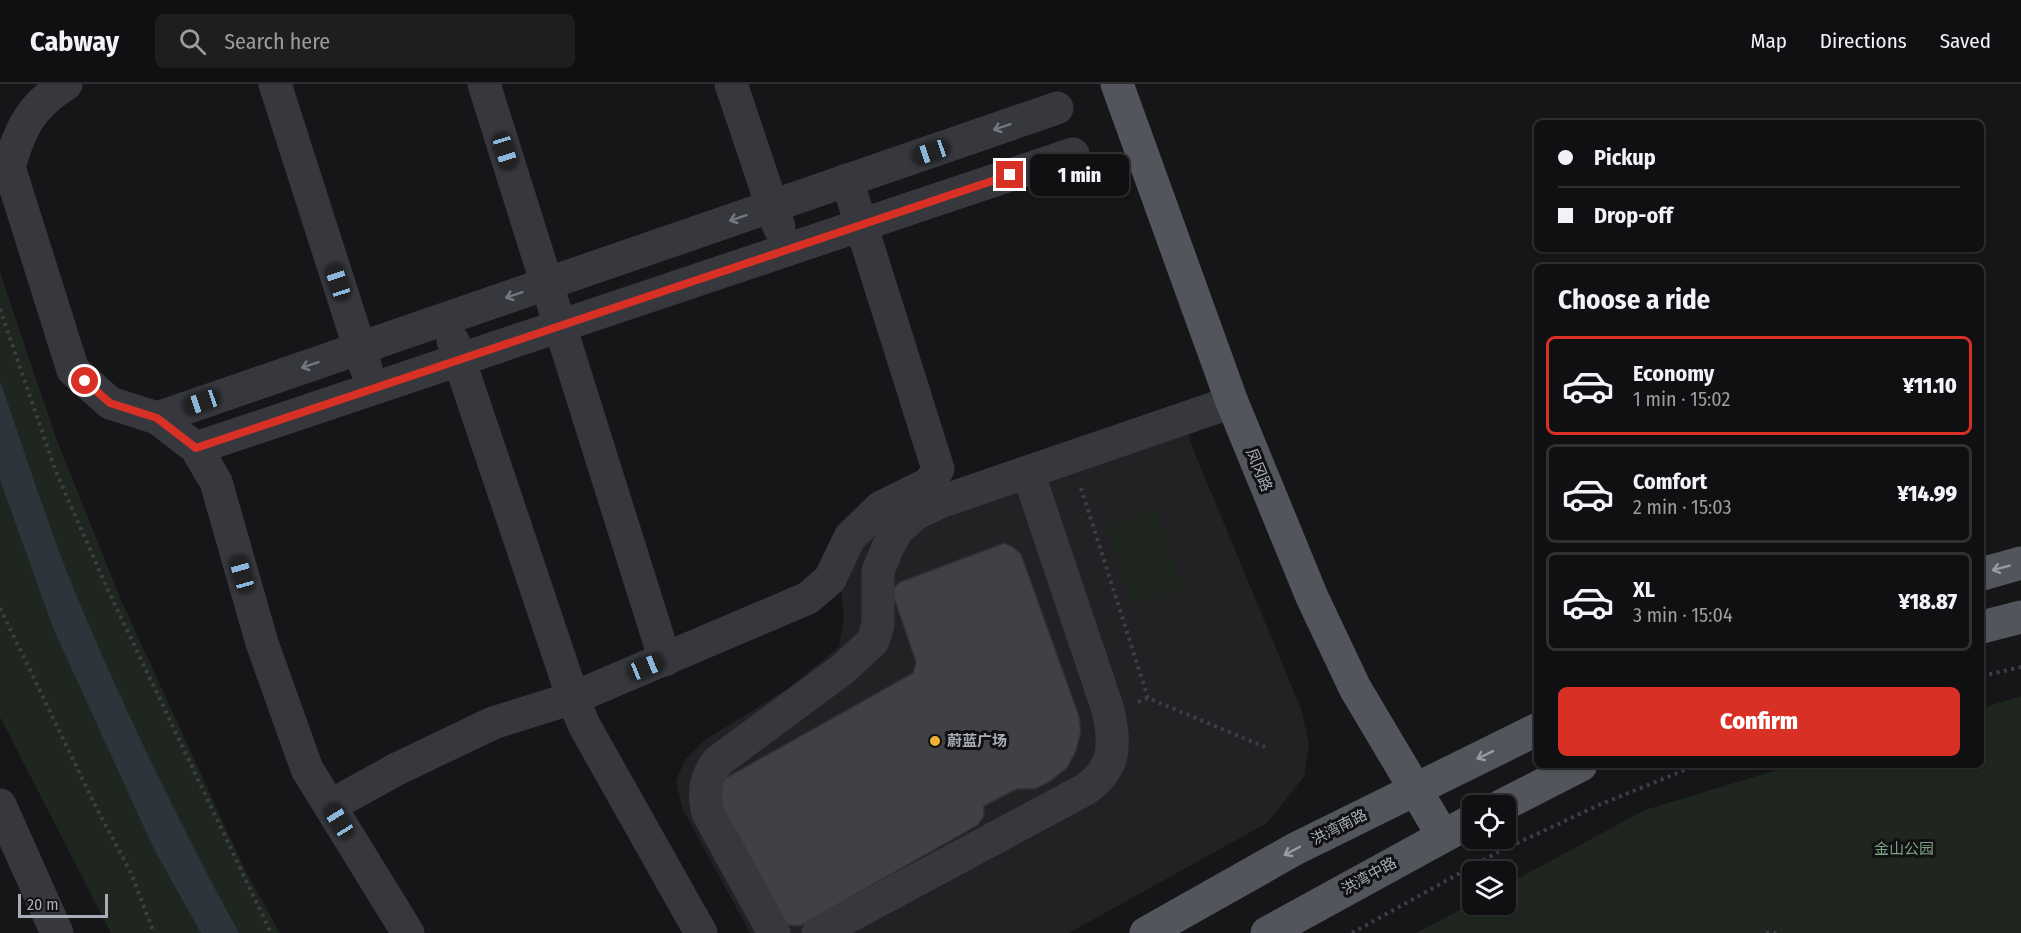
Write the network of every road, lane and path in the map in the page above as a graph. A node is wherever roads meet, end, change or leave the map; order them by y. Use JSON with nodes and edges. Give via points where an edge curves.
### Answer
{"nodes":[{"id":1,"x":66,"y":84,"type":"edge"},
{"id":2,"x":275,"y":84,"type":"edge"},
{"id":3,"x":484,"y":84,"type":"edge"},
{"id":4,"x":731,"y":84,"type":"edge"},
{"id":5,"x":1117,"y":84,"type":"edge"},
{"id":6,"x":1057,"y":108,"type":"dead end"},
{"id":7,"x":1073,"y":154,"type":"dead end"},
{"id":8,"x":847,"y":180,"type":"junction"},
{"id":9,"x":772,"y":206,"type":"junction"},
{"id":10,"x":861,"y":225,"type":"junction"},
{"id":11,"x":786,"y":250,"type":"junction"},
{"id":12,"x":547,"y":284,"type":"junction"},
{"id":13,"x":0,"y":309,"type":"edge"},
{"id":14,"x":446,"y":318,"type":"junction"},
{"id":15,"x":560,"y":326,"type":"junction"},
{"id":16,"x":359,"y":348,"type":"junction"},
{"id":17,"x":459,"y":360,"type":"junction"},
{"id":18,"x":373,"y":389,"type":"junction"},
{"id":19,"x":1232,"y":402,"type":"junction"},
{"id":20,"x":157,"y":418,"type":"junction"},
{"id":21,"x":196,"y":448,"type":"junction"},
{"id":22,"x":1071,"y":457,"type":"junction"},
{"id":23,"x":1028,"y":472,"type":"junction"},
{"id":24,"x":2021,"y":563,"type":"edge"},
{"id":25,"x":1984,"y":573,"type":"edge"},
{"id":26,"x":0,"y":608,"type":"edge"},
{"id":27,"x":2021,"y":617,"type":"edge"},
{"id":28,"x":1984,"y":626,"type":"edge"},
{"id":29,"x":665,"y":660,"type":"junction"},
{"id":30,"x":2021,"y":667,"type":"edge"},
{"id":31,"x":1984,"y":676,"type":"edge"},
{"id":32,"x":573,"y":698,"type":"junction"},
{"id":33,"x":1148,"y":698,"type":"junction"},
{"id":34,"x":1109,"y":713,"type":"junction"},
{"id":35,"x":1534,"y":731,"type":"edge"},
{"id":36,"x":1265,"y":747,"type":"dead end"},
{"id":37,"x":1575,"y":768,"type":"edge"},
{"id":38,"x":1690,"y":768,"type":"edge"},
{"id":39,"x":1415,"y":789,"type":"junction"},
{"id":40,"x":1516,"y":798,"type":"edge"},
{"id":41,"x":0,"y":805,"type":"edge"},
{"id":42,"x":330,"y":806,"type":"junction"},
{"id":43,"x":1462,"y":826,"type":"edge"},
{"id":44,"x":1443,"y":836,"type":"junction"},
{"id":45,"x":57,"y":933,"type":"edge"},
{"id":46,"x":154,"y":933,"type":"edge"},
{"id":47,"x":271,"y":933,"type":"edge"},
{"id":48,"x":408,"y":933,"type":"edge"},
{"id":49,"x":701,"y":933,"type":"edge"},
{"id":50,"x":774,"y":933,"type":"edge"},
{"id":51,"x":818,"y":933,"type":"edge"},
{"id":52,"x":1146,"y":933,"type":"edge"},
{"id":53,"x":1267,"y":933,"type":"edge"},
{"id":54,"x":1352,"y":933,"type":"edge"},
{"id":55,"x":1766,"y":933,"type":"edge"},
{"id":56,"x":1780,"y":933,"type":"edge"}],
"edges":[{"from":1,"to":20,"type":"street","via":[[45,97],[18,135],[9,167],[73,370],[110,403]]},
{"from":2,"to":16,"type":"street"},
{"from":3,"to":12,"type":"street"},
{"from":4,"to":9,"type":"street"},
{"from":5,"to":19,"type":"main road","name":"凤冈路"},
{"from":6,"to":8,"type":"street","one_way":true},
{"from":7,"to":10,"type":"street"},
{"from":8,"to":9,"type":"street"},
{"from":8,"to":10,"type":"street"},
{"from":9,"to":11,"type":"street"},
{"from":9,"to":12,"type":"street","one_way":true},
{"from":10,"to":11,"type":"street"},
{"from":10,"to":29,"type":"street","via":[[938,469],[930,483],[882,507],[850,537],[830,579],[808,598]]},
{"from":11,"to":15,"type":"street"},
{"from":12,"to":14,"type":"street","one_way":true},
{"from":12,"to":15,"type":"street"},
{"from":13,"to":47,"type":"path","via":[[61,483]]},
{"from":14,"to":16,"type":"street"},
{"from":14,"to":17,"type":"street"},
{"from":15,"to":17,"type":"street"},
{"from":15,"to":29,"type":"street"},
{"from":16,"to":18,"type":"street"},
{"from":16,"to":20,"type":"street","one_way":true},
{"from":17,"to":18,"type":"street"},
{"from":17,"to":32,"type":"street"},
{"from":18,"to":21,"type":"street"},
{"from":19,"to":22,"type":"street"},
{"from":19,"to":39,"type":"main road","name":"凤冈路","via":[[1355,688]]},
{"from":20,"to":21,"type":"street"},
{"from":21,"to":42,"type":"street","via":[[216,482],[262,643],[307,768]]},
{"from":22,"to":23,"type":"street"},
{"from":22,"to":33,"type":"path"},
{"from":23,"to":34,"type":"street"},
{"from":23,"to":50,"type":"street","via":[[940,502],[917,513],[897,530],[878,571],[878,625],[873,641],[843,669],[717,762],[709,773],[705,800],[708,813]]},
{"from":24,"to":25,"type":"main road","one_way":true},
{"from":26,"to":46,"type":"path","via":[[131,873]]},
{"from":27,"to":28,"type":"main road"},
{"from":29,"to":32,"type":"street"},
{"from":30,"to":31,"type":"path"},
{"from":32,"to":42,"type":"street","via":[[494,723]]},
{"from":32,"to":49,"type":"street","via":[[584,725]]},
{"from":33,"to":34,"type":"path"},
{"from":33,"to":36,"type":"path"},
{"from":34,"to":51,"type":"street","via":[[1113,752],[1099,779],[1086,789]]},
{"from":35,"to":39,"type":"main road","name":"洪湾南路","one_way":true},
{"from":37,"to":40,"type":"main road"},
{"from":38,"to":54,"type":"path","via":[[1498,852]]},
{"from":39,"to":44,"type":"main road","name":"凤冈路"},
{"from":39,"to":52,"type":"main road","name":"洪湾南路","one_way":true,"via":[[1284,855]]},
{"from":41,"to":45,"type":"street"},
{"from":42,"to":48,"type":"street"},
{"from":43,"to":44,"type":"main road","name":"洪湾中路"},
{"from":44,"to":53,"type":"main road","name":"洪湾中路"},
{"from":55,"to":56,"type":"path"}]}
